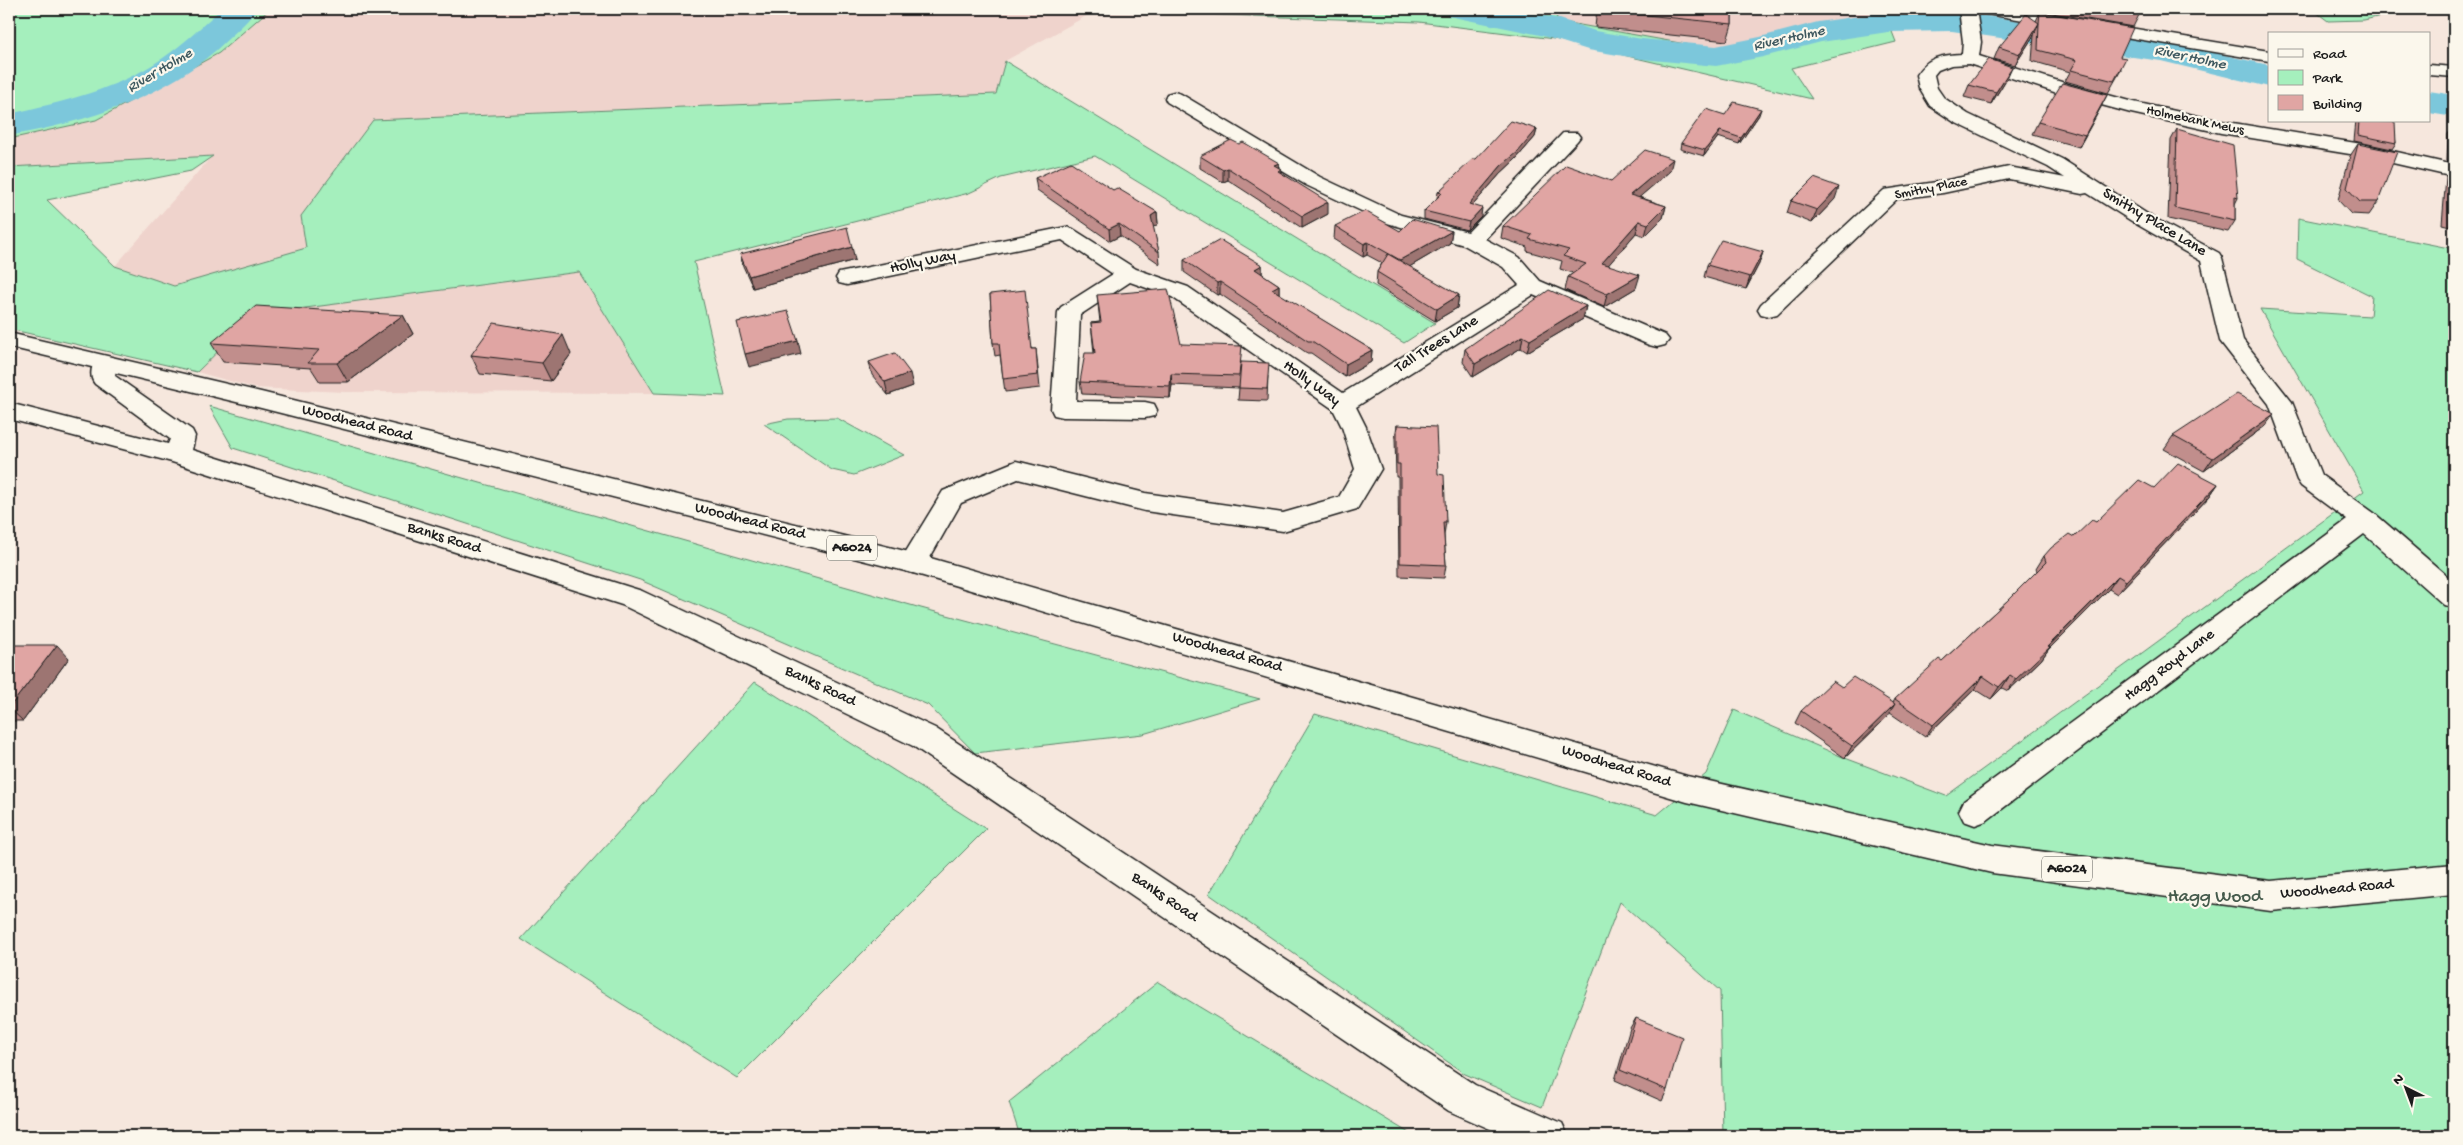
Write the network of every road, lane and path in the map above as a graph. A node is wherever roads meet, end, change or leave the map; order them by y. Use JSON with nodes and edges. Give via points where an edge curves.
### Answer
{"nodes":[{"id":1,"x":1987,"y":9,"type":"edge"},
{"id":2,"x":2019,"y":11,"type":"edge"},
{"id":3,"x":1968,"y":18,"type":"edge"},
{"id":4,"x":2268,"y":56,"type":"edge"},
{"id":5,"x":1970,"y":59,"type":"junction"},
{"id":6,"x":2430,"y":70,"type":"edge"},
{"id":7,"x":2454,"y":72,"type":"edge"},
{"id":8,"x":1174,"y":98,"type":"dead end"},
{"id":9,"x":1570,"y":137,"type":"dead end"},
{"id":10,"x":2454,"y":171,"type":"edge"},
{"id":11,"x":2106,"y":194,"type":"junction"},
{"id":12,"x":1472,"y":240,"type":"junction"},
{"id":13,"x":1128,"y":274,"type":"junction"},
{"id":14,"x":847,"y":278,"type":"dead end"},
{"id":15,"x":1532,"y":286,"type":"junction"},
{"id":16,"x":1769,"y":309,"type":"dead end"},
{"id":17,"x":9,"y":340,"type":"edge"},
{"id":18,"x":1658,"y":340,"type":"dead end"},
{"id":19,"x":104,"y":364,"type":"junction"},
{"id":20,"x":1342,"y":404,"type":"junction"},
{"id":21,"x":1145,"y":410,"type":"dead end"},
{"id":22,"x":9,"y":411,"type":"edge"},
{"id":23,"x":178,"y":456,"type":"junction"},
{"id":24,"x":2365,"y":520,"type":"junction"},
{"id":25,"x":913,"y":563,"type":"junction"},
{"id":26,"x":2454,"y":598,"type":"edge"},
{"id":27,"x":1975,"y":812,"type":"dead end"},
{"id":28,"x":2454,"y":879,"type":"edge"},
{"id":29,"x":1549,"y":1136,"type":"edge"}],
"edges":[{"from":1,"to":2,"type":"street"},
{"from":2,"to":4,"type":"street"},
{"from":3,"to":5,"type":"street"},
{"from":5,"to":10,"type":"street","name":"Holmebank Mews","via":[[2131,107],[2267,135],[2362,150]]},
{"from":5,"to":11,"type":"street","name":"Smithy Place Lane","via":[[1949,60],[1931,66],[1925,75],[1928,88],[1937,102],[1961,118],[2055,163]]},
{"from":6,"to":7,"type":"street"},
{"from":8,"to":12,"type":"street","via":[[1312,182],[1394,219]]},
{"from":9,"to":12,"type":"street"},
{"from":11,"to":16,"type":"street","name":"Smithy Place","via":[[2009,173],[1892,194]]},
{"from":11,"to":24,"type":"street","name":"Smithy Place Lane","via":[[2145,221],[2211,258],[2232,341],[2280,402],[2310,480]]},
{"from":12,"to":15,"type":"street","via":[[1511,262]]},
{"from":13,"to":14,"type":"street","name":"Holly Way","via":[[1066,233]]},
{"from":13,"to":20,"type":"street","name":"Holly Way","via":[[1180,292]]},
{"from":13,"to":21,"type":"street","via":[[1069,312],[1064,409]]},
{"from":15,"to":18,"type":"street"},
{"from":15,"to":20,"type":"street","name":"Tall Trees Lane"},
{"from":17,"to":19,"type":"street","name":"Woodhead Road","number":"A6024"},
{"from":19,"to":23,"type":"street","via":[[103,379],[183,436]]},
{"from":19,"to":25,"type":"street","name":"Woodhead Road","number":"A6024","via":[[261,400]]},
{"from":20,"to":25,"type":"street","name":"Holly Way","via":[[1354,427],[1368,469],[1348,503],[1283,522],[1145,502],[1016,470],[952,497]]},
{"from":22,"to":23,"type":"street","name":"Banks Road"},
{"from":23,"to":29,"type":"street","name":"Banks Road","via":[[632,598],[924,736],[1462,1098]]},
{"from":24,"to":26,"type":"street","name":"Smithy Place Lane"},
{"from":24,"to":27,"type":"street","name":"Hagg Royd Lane"},
{"from":25,"to":28,"type":"street","name":"Woodhead Road","number":"A6024","via":[[1687,788],[1992,859],[2271,896]]}]}
